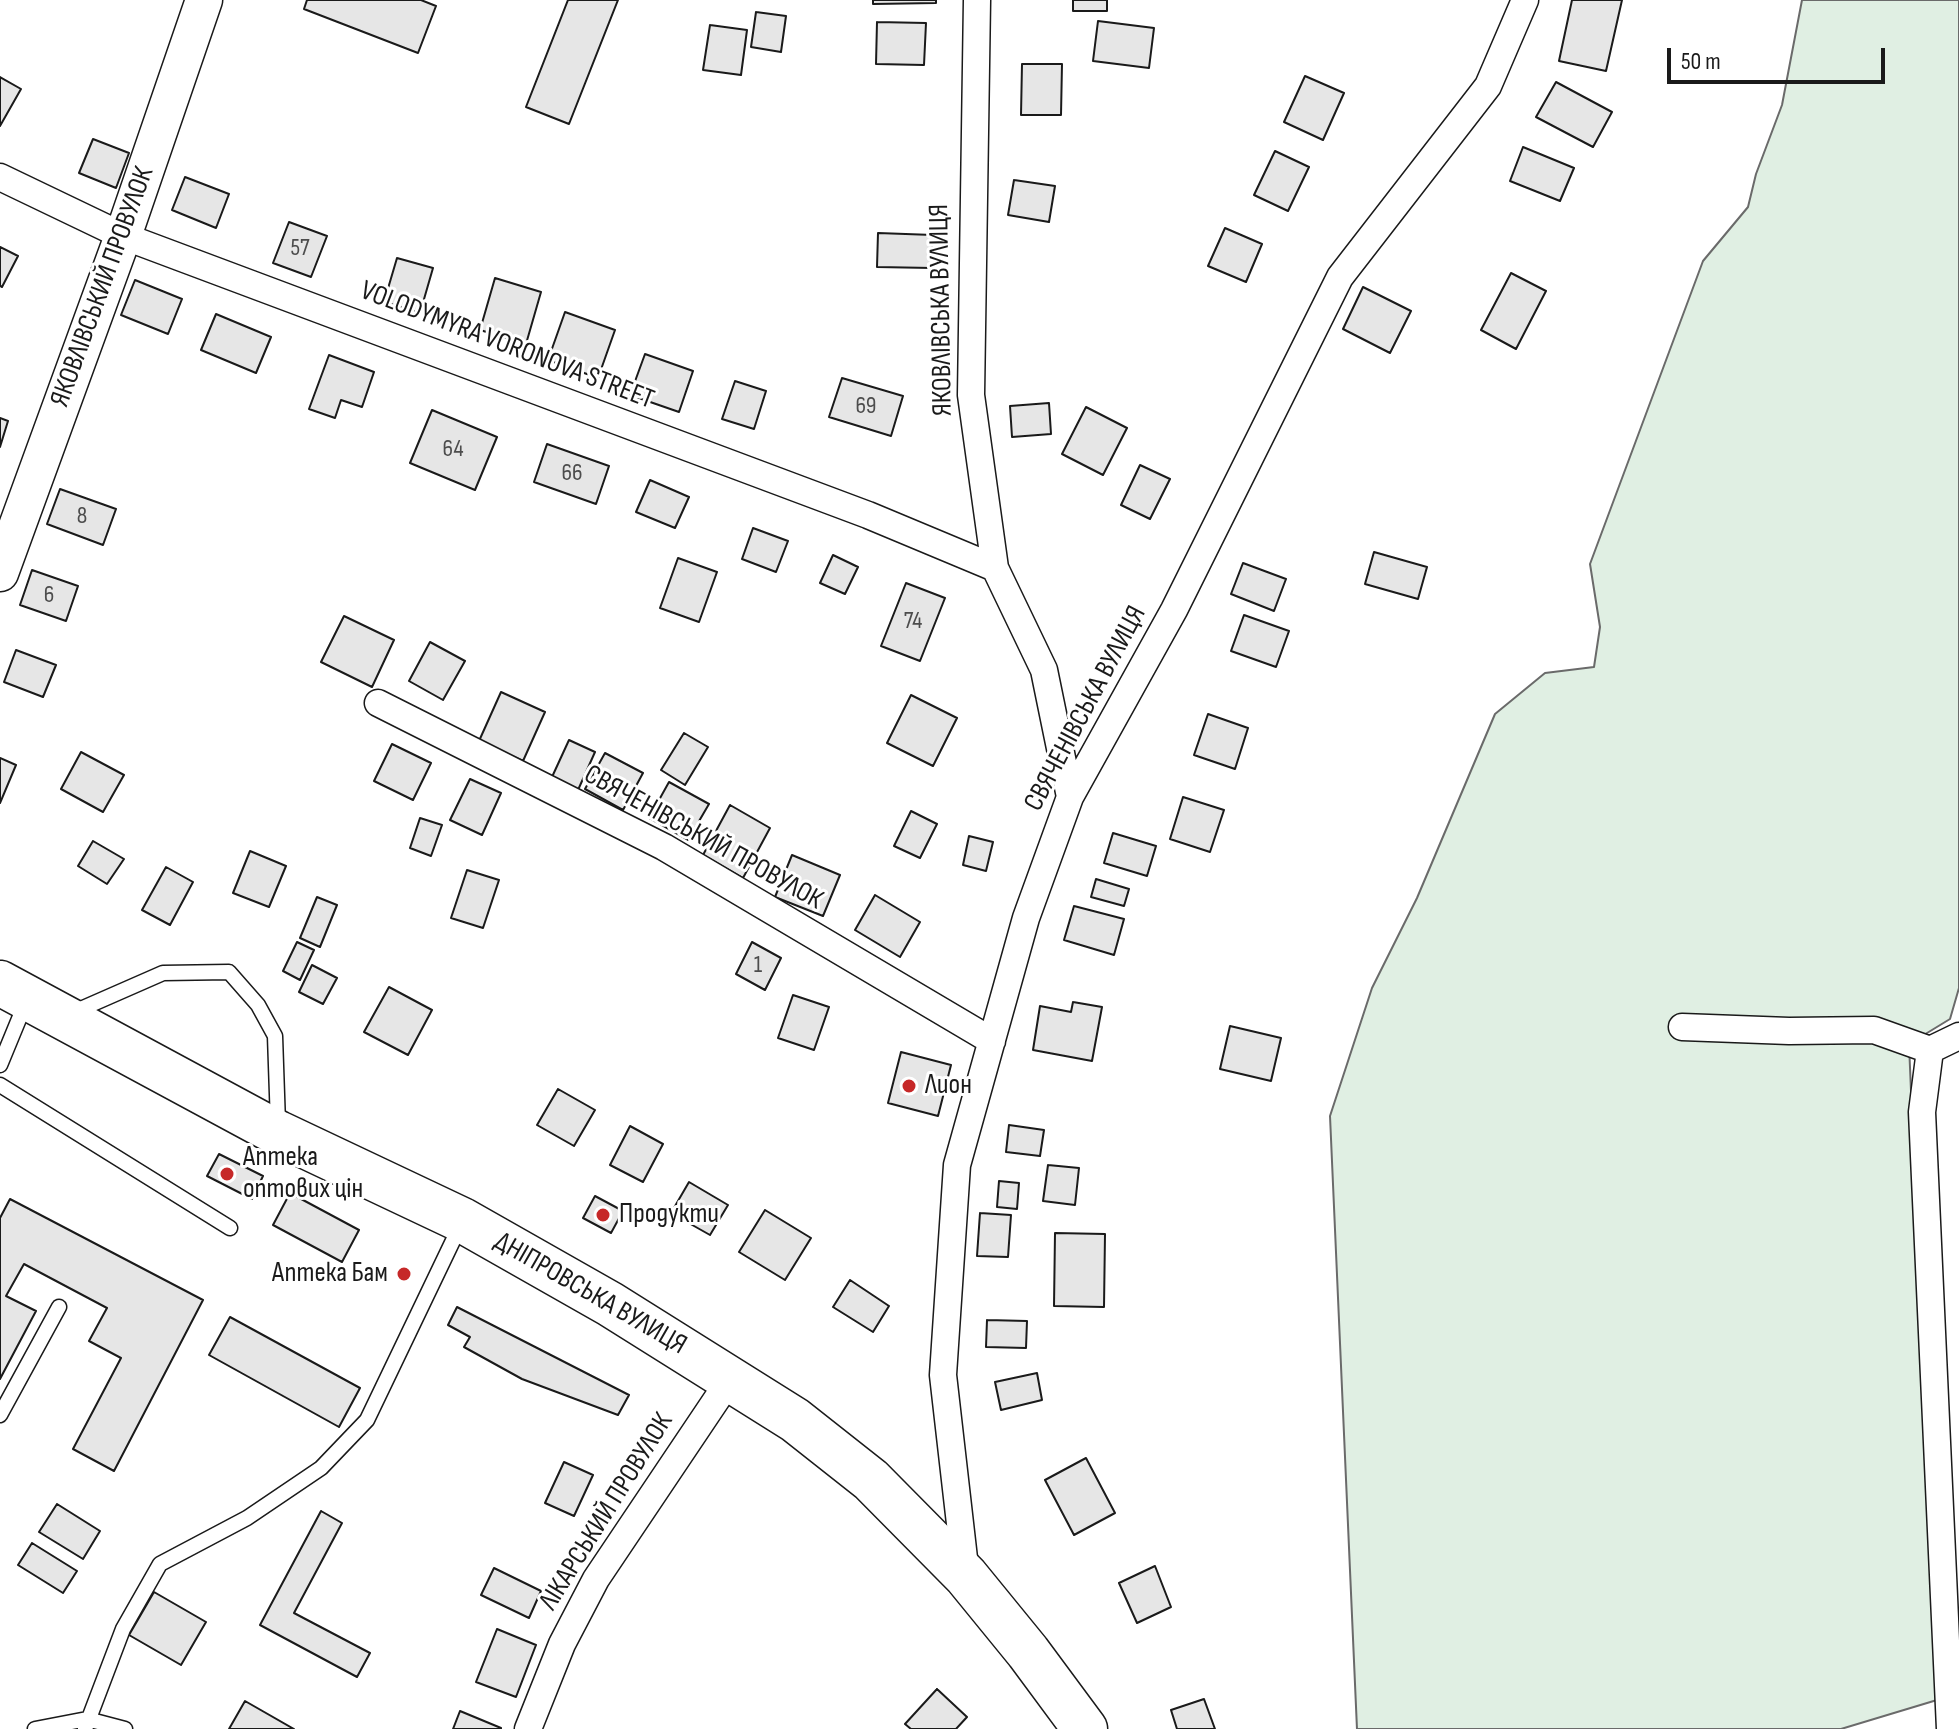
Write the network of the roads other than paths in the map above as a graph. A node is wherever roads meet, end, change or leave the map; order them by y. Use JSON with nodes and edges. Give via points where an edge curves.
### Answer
{"nodes":[{"id":1,"x":204,"y":0,"type":"edge"},
{"id":2,"x":977,"y":0,"type":"edge"},
{"id":3,"x":1525,"y":0,"type":"edge"},
{"id":4,"x":0,"y":177,"type":"edge"},
{"id":5,"x":123,"y":236,"type":"junction"},
{"id":6,"x":995,"y":568,"type":"junction"},
{"id":7,"x":0,"y":573,"type":"edge"},
{"id":8,"x":378,"y":703,"type":"dead end"},
{"id":9,"x":1070,"y":797,"type":"junction"},
{"id":10,"x":30,"y":999,"type":"edge"},
{"id":11,"x":1682,"y":1027,"type":"dead end"},
{"id":12,"x":1959,"y":1036,"type":"edge"},
{"id":13,"x":992,"y":1041,"type":"junction"},
{"id":14,"x":1930,"y":1050,"type":"junction"},
{"id":15,"x":0,"y":1065,"type":"edge"},
{"id":16,"x":0,"y":1085,"type":"edge"},
{"id":17,"x":278,"y":1133,"type":"junction"},
{"id":18,"x":462,"y":1220,"type":"junction"},
{"id":19,"x":230,"y":1228,"type":"dead end"},
{"id":20,"x":59,"y":1307,"type":"dead end"},
{"id":21,"x":731,"y":1378,"type":"junction"},
{"id":22,"x":0,"y":1415,"type":"edge"},
{"id":23,"x":966,"y":1576,"type":"junction"},
{"id":24,"x":86,"y":1724,"type":"edge"},
{"id":25,"x":35,"y":1729,"type":"edge"},
{"id":26,"x":125,"y":1729,"type":"edge"},
{"id":27,"x":528,"y":1729,"type":"edge"},
{"id":28,"x":1085,"y":1729,"type":"edge"},
{"id":29,"x":1950,"y":1729,"type":"edge"}],
"edges":[{"from":1,"to":5,"type":"street","name":"ЯКОВЛІВСЬКИЙ ПРОВУЛОК"},
{"from":2,"to":6,"type":"street","name":"ЯКОВЛІВСЬКА ВУЛИЦЯ","via":[[971,395]]},
{"from":3,"to":9,"type":"street","name":"СВЯЧЕНІВСЬКА ВУЛИЦЯ","via":[[1488,86],[1340,277],[1174,610]]},
{"from":4,"to":5,"type":"street","name":"VOLODYMYRA VORONOVA STREET"},
{"from":5,"to":6,"type":"street","name":"VOLODYMYRA VORONOVA STREET","via":[[868,515]]},
{"from":5,"to":7,"type":"street","name":"ЯКОВЛІВСЬКИЙ ПРОВУЛОК"},
{"from":6,"to":9,"type":"street","name":"ЯКОВЛІВСЬКА ВУЛИЦЯ","via":[[1044,670]]},
{"from":8,"to":13,"type":"street","name":"СВЯЧЕНІВСЬКИЙ ПРОВУЛОК","via":[[664,847]]},
{"from":9,"to":13,"type":"street","name":"СВЯЧЕНІВСЬКА ВУЛИЦЯ","via":[[1026,918]]},
{"from":10,"to":15,"type":"lane"},
{"from":10,"to":17,"type":"highway","name":"ДНІПРОВСЬКА ВУЛИЦЯ"},
{"from":10,"to":17,"type":"lane","via":[[163,973],[229,972],[258,1005],[275,1036]]},
{"from":11,"to":14,"type":"street","via":[[1874,1030]]},
{"from":12,"to":14,"type":"street"},
{"from":13,"to":23,"type":"street","name":"СВЯЧЕНІВСЬКА ВУЛИЦЯ","via":[[957,1165],[943,1375]]},
{"from":14,"to":29,"type":"street","via":[[1922,1112]]},
{"from":16,"to":19,"type":"lane"},
{"from":17,"to":18,"type":"highway","name":"ДНІПРОВСЬКА ВУЛИЦЯ"},
{"from":18,"to":21,"type":"highway","name":"ДНІПРОВСЬКА ВУЛИЦЯ"},
{"from":18,"to":24,"type":"lane","via":[[367,1420],[321,1468],[247,1518],[160,1564],[123,1629]]},
{"from":20,"to":22,"type":"lane"},
{"from":21,"to":23,"type":"highway","name":"ДНІПРОВСЬКА ВУЛИЦЯ","via":[[871,1480]]},
{"from":21,"to":27,"type":"street","name":"ЛІКАРСЬКИЙ ПРОВУЛОК","via":[[596,1579],[562,1644]]},
{"from":23,"to":28,"type":"highway","name":"ДНІПРОВСЬКА ВУЛИЦЯ"},
{"from":24,"to":25,"type":"lane"},
{"from":24,"to":26,"type":"lane"}]}
